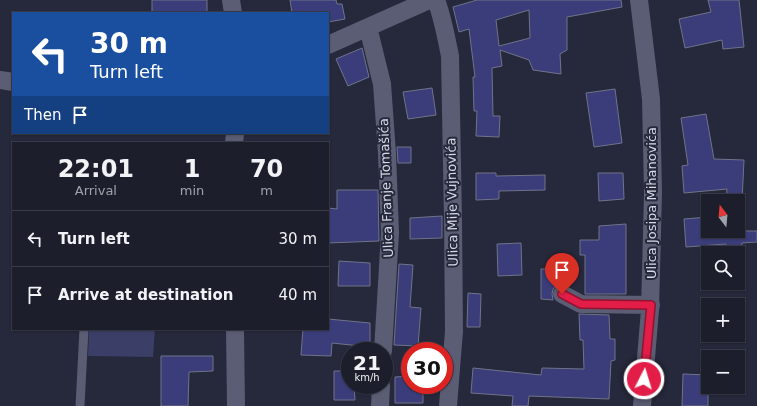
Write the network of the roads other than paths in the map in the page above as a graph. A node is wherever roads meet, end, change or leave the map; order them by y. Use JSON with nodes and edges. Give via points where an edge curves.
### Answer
{"nodes":[{"id":1,"x":231,"y":0,"type":"edge"},
{"id":2,"x":429,"y":0,"type":"edge"},
{"id":3,"x":436,"y":0,"type":"edge"},
{"id":4,"x":639,"y":0,"type":"edge"},
{"id":5,"x":234,"y":12,"type":"edge"},
{"id":6,"x":368,"y":27,"type":"junction"},
{"id":7,"x":329,"y":45,"type":"edge"},
{"id":8,"x":562,"y":294,"type":"dead end"},
{"id":9,"x":651,"y":305,"type":"junction"},
{"id":10,"x":84,"y":330,"type":"edge"},
{"id":11,"x":235,"y":330,"type":"edge"},
{"id":12,"x":384,"y":342,"type":"edge"},
{"id":13,"x":381,"y":394,"type":"edge"},
{"id":14,"x":80,"y":406,"type":"edge"},
{"id":15,"x":236,"y":406,"type":"edge"},
{"id":16,"x":380,"y":406,"type":"edge"},
{"id":17,"x":448,"y":406,"type":"edge"},
{"id":18,"x":642,"y":406,"type":"edge"}],
"edges":[{"from":1,"to":5,"type":"street"},
{"from":2,"to":6,"type":"street"},
{"from":3,"to":17,"type":"street","name":"Ulica Mije Vujnovića","via":[[446,31],[450,56],[454,331]]},
{"from":4,"to":9,"type":"street","name":"Ulica Josipa Mihanovića","via":[[651,99]]},
{"from":6,"to":7,"type":"street"},
{"from":6,"to":12,"type":"street","name":"Ulica Franje Tomašića","via":[[382,84],[387,153],[390,233]]},
{"from":8,"to":9,"type":"street","via":[[581,304]]},
{"from":9,"to":18,"type":"street","name":"Ulica Josipa Mihanovića"},
{"from":10,"to":14,"type":"lane"},
{"from":11,"to":15,"type":"street"},
{"from":13,"to":16,"type":"street"}]}
